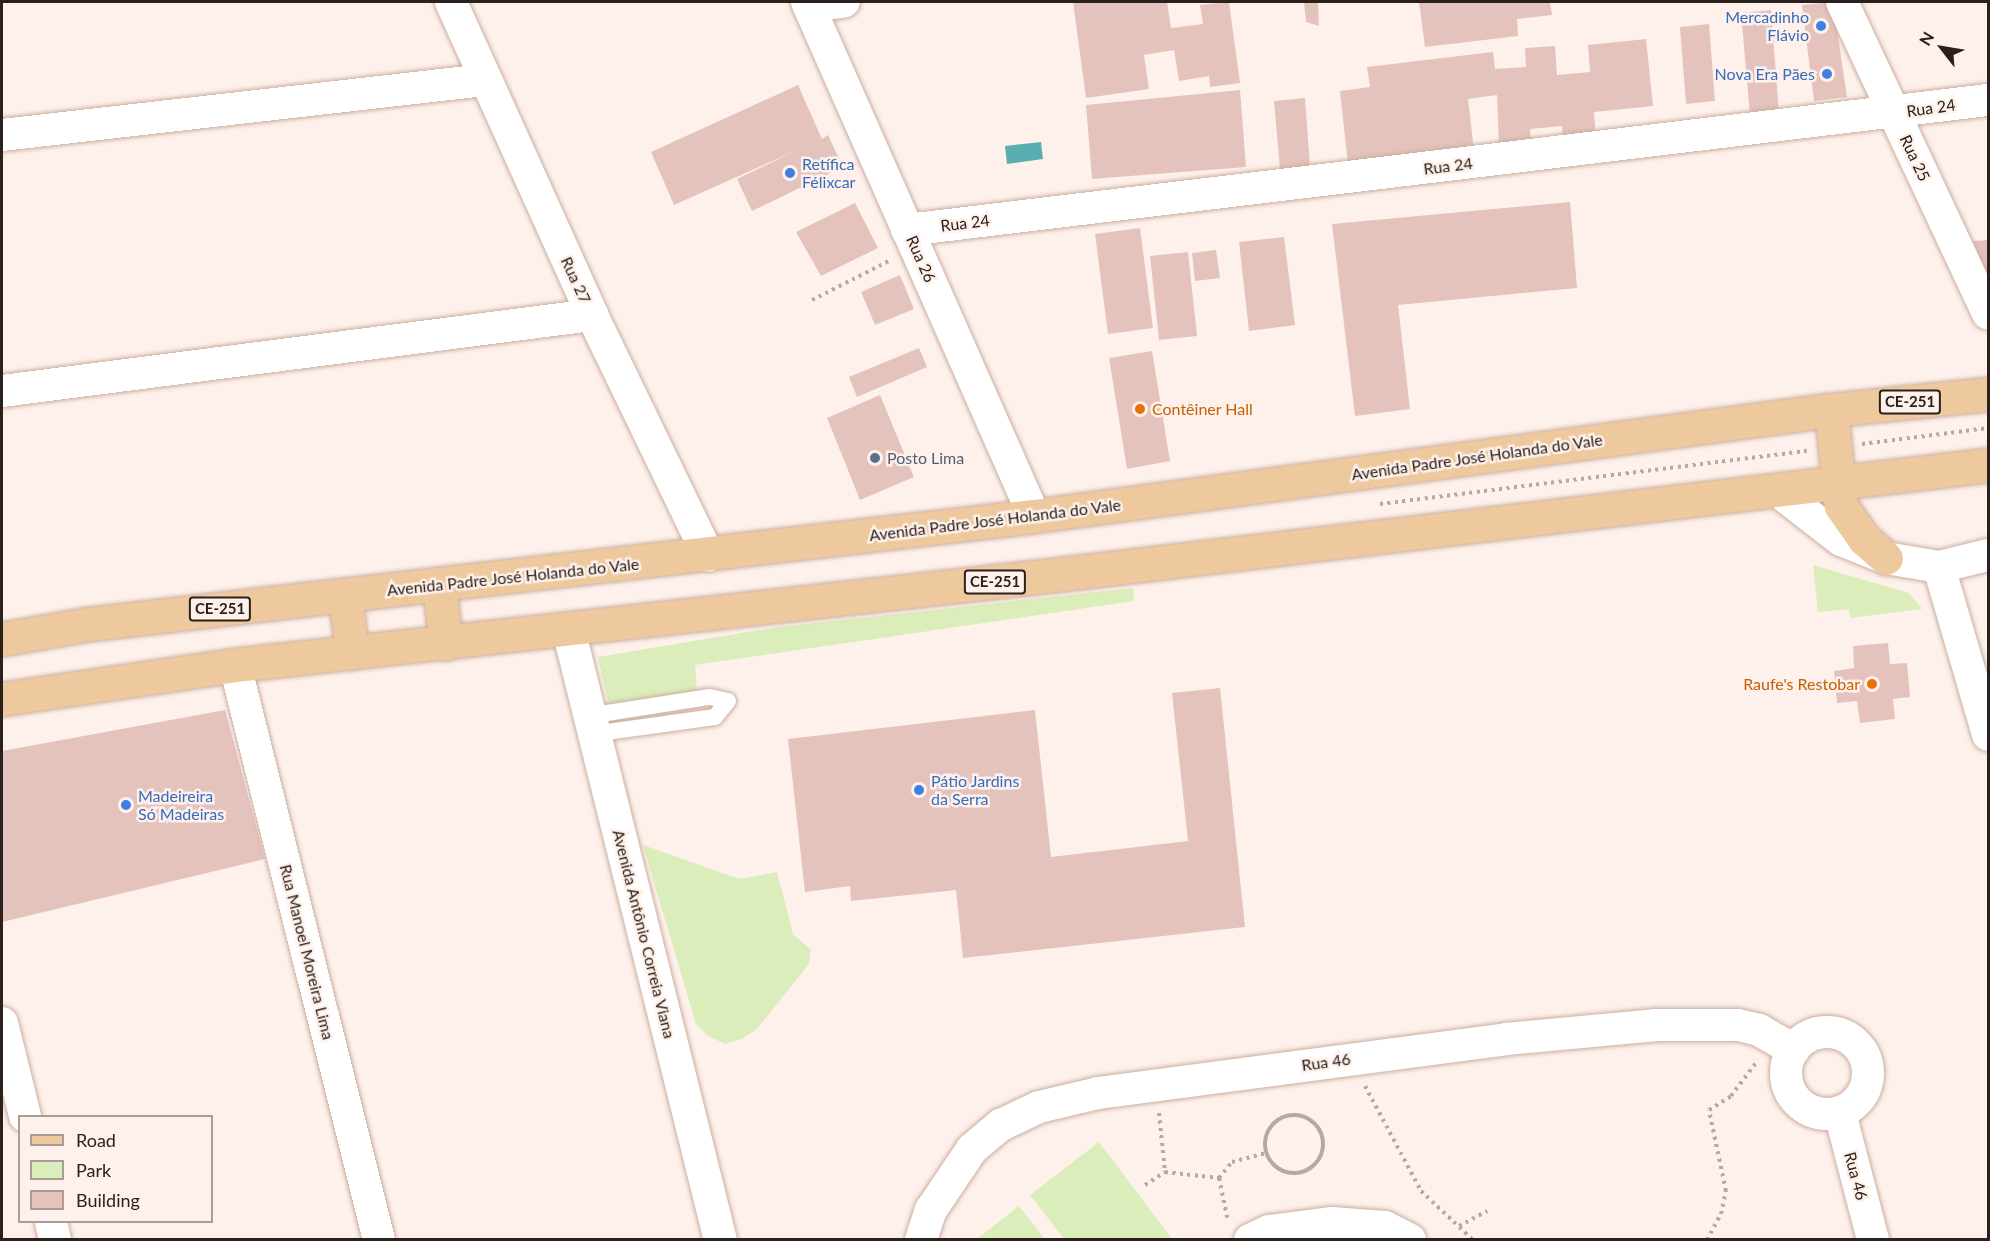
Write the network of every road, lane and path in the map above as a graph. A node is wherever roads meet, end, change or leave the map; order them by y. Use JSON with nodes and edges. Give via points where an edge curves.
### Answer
{"nodes":[{"id":1,"x":451,"y":2,"type":"edge"},
{"id":2,"x":844,"y":2,"type":"edge"},
{"id":3,"x":1842,"y":2,"type":"edge"},
{"id":4,"x":808,"y":4,"type":"edge"},
{"id":5,"x":485,"y":80,"type":"junction"},
{"id":6,"x":1989,"y":100,"type":"edge"},
{"id":7,"x":1894,"y":114,"type":"junction"},
{"id":8,"x":2,"y":135,"type":"edge"},
{"id":9,"x":912,"y":239,"type":"junction"},
{"id":10,"x":812,"y":300,"type":"dead end"},
{"id":11,"x":1989,"y":314,"type":"edge"},
{"id":12,"x":592,"y":315,"type":"junction"},
{"id":13,"x":2,"y":391,"type":"edge"},
{"id":14,"x":1989,"y":394,"type":"edge"},
{"id":15,"x":1831,"y":410,"type":"junction"},
{"id":16,"x":1989,"y":465,"type":"edge"},
{"id":17,"x":1836,"y":485,"type":"junction"},
{"id":18,"x":1778,"y":491,"type":"junction"},
{"id":19,"x":1034,"y":516,"type":"junction"},
{"id":20,"x":708,"y":555,"type":"junction"},
{"id":21,"x":1886,"y":558,"type":"junction"},
{"id":22,"x":1987,"y":560,"type":"edge"},
{"id":23,"x":1939,"y":567,"type":"junction"},
{"id":24,"x":439,"y":586,"type":"junction"},
{"id":25,"x":345,"y":595,"type":"junction"},
{"id":26,"x":568,"y":629,"type":"junction"},
{"id":27,"x":2,"y":639,"type":"edge"},
{"id":28,"x":446,"y":644,"type":"junction"},
{"id":29,"x":352,"y":653,"type":"junction"},
{"id":30,"x":235,"y":665,"type":"junction"},
{"id":31,"x":2,"y":699,"type":"edge"},
{"id":32,"x":590,"y":725,"type":"junction"},
{"id":33,"x":1989,"y":735,"type":"edge"},
{"id":34,"x":2,"y":1023,"type":"edge"},
{"id":35,"x":1784,"y":1043,"type":"junction"},
{"id":36,"x":1351,"y":1059,"type":"junction"},
{"id":37,"x":1156,"y":1086,"type":"junction"},
{"id":38,"x":1840,"y":1113,"type":"junction"},
{"id":39,"x":25,"y":1115,"type":"edge"},
{"id":40,"x":1265,"y":1153,"type":"junction"},
{"id":41,"x":1165,"y":1172,"type":"junction"},
{"id":42,"x":1219,"y":1178,"type":"junction"},
{"id":43,"x":1145,"y":1185,"type":"dead end"},
{"id":44,"x":1487,"y":1211,"type":"dead end"},
{"id":45,"x":51,"y":1223,"type":"edge"},
{"id":46,"x":1459,"y":1226,"type":"junction"},
{"id":47,"x":1240,"y":1234,"type":"edge"},
{"id":48,"x":55,"y":1239,"type":"edge"},
{"id":49,"x":379,"y":1239,"type":"edge"},
{"id":50,"x":720,"y":1239,"type":"edge"},
{"id":51,"x":921,"y":1239,"type":"edge"},
{"id":52,"x":1410,"y":1239,"type":"edge"},
{"id":53,"x":1474,"y":1239,"type":"edge"},
{"id":54,"x":1707,"y":1239,"type":"edge"},
{"id":55,"x":1873,"y":1239,"type":"edge"}],
"edges":[{"from":1,"to":5,"type":"street","name":"Rua 27"},
{"from":2,"to":4,"type":"street"},
{"from":3,"to":7,"type":"street","name":"Rua 25"},
{"from":4,"to":9,"type":"street","name":"Rua 26"},
{"from":5,"to":8,"type":"street"},
{"from":5,"to":12,"type":"street","name":"Rua 27"},
{"from":6,"to":7,"type":"street","name":"Rua 24"},
{"from":7,"to":9,"type":"street","name":"Rua 24"},
{"from":7,"to":11,"type":"street","name":"Rua 25"},
{"from":9,"to":10,"type":"path"},
{"from":9,"to":19,"type":"street","name":"Rua 26"},
{"from":12,"to":13,"type":"street"},
{"from":12,"to":20,"type":"street","name":"Rua 27"},
{"from":14,"to":15,"type":"main road","name":"Avenida Padre José Holanda do Vale","number":"CE-251"},
{"from":15,"to":17,"type":"main road"},
{"from":15,"to":19,"type":"main road","name":"Avenida Padre José Holanda do Vale","number":"CE-251"},
{"from":16,"to":17,"type":"main road","number":"CE-251"},
{"from":17,"to":18,"type":"main road","number":"CE-251"},
{"from":17,"to":21,"type":"main road","via":[[1851,524]]},
{"from":18,"to":21,"type":"street","via":[[1841,540]]},
{"from":18,"to":26,"type":"main road","number":"CE-251"},
{"from":19,"to":20,"type":"main road","name":"Avenida Padre José Holanda do Vale","number":"CE-251"},
{"from":20,"to":24,"type":"main road","name":"Avenida Padre José Holanda do Vale","number":"CE-251"},
{"from":21,"to":23,"type":"street"},
{"from":22,"to":23,"type":"street"},
{"from":23,"to":33,"type":"street"},
{"from":24,"to":25,"type":"main road","name":"Avenida Padre José Holanda do Vale","number":"CE-251"},
{"from":24,"to":28,"type":"main road"},
{"from":25,"to":27,"type":"main road","name":"Avenida Padre José Holanda do Vale","number":"CE-251"},
{"from":25,"to":29,"type":"main road"},
{"from":26,"to":28,"type":"main road","number":"CE-251"},
{"from":26,"to":32,"type":"street","name":"Avenida Antônio Correia Viana"},
{"from":28,"to":29,"type":"main road","number":"CE-251"},
{"from":29,"to":30,"type":"main road","number":"CE-251"},
{"from":30,"to":31,"type":"main road","number":"CE-251"},
{"from":30,"to":49,"type":"street","name":"Rua Manoel Moreira Lima"},
{"from":32,"to":32,"type":"lane","via":[[715,717],[728,701],[710,697]]},
{"from":32,"to":50,"type":"street","name":"Avenida Antônio Correia Viana"},
{"from":34,"to":39,"type":"street"},
{"from":35,"to":36,"type":"street","name":"Rua 46","via":[[1738,1025],[1657,1025]]},
{"from":35,"to":38,"type":"street","via":[[1792,1095],[1813,1112]]},
{"from":35,"to":38,"type":"street","via":[[1822,1033],[1848,1038],[1859,1046],[1869,1071],[1867,1084],[1861,1097]]},
{"from":35,"to":54,"type":"path","via":[[1731,1096],[1709,1110],[1726,1191],[1721,1214]]},
{"from":36,"to":37,"type":"street","name":"Rua 46"},
{"from":36,"to":46,"type":"path","via":[[1421,1191]]},
{"from":37,"to":41,"type":"path"},
{"from":37,"to":51,"type":"street","name":"Rua 46","via":[[1039,1107],[1001,1125],[972,1149],[949,1180]]},
{"from":38,"to":55,"type":"street","name":"Rua 46"},
{"from":40,"to":40,"type":"path","via":[[1266,1133],[1287,1115],[1315,1122],[1324,1139],[1321,1159],[1306,1173],[1286,1174]]},
{"from":40,"to":42,"type":"path","via":[[1232,1162]]},
{"from":41,"to":42,"type":"path"},
{"from":41,"to":43,"type":"path"},
{"from":42,"to":47,"type":"path"},
{"from":44,"to":46,"type":"path"},
{"from":45,"to":48,"type":"street"},
{"from":46,"to":53,"type":"path"},
{"from":47,"to":52,"type":"street","via":[[1332,1223],[1385,1227]]}]}
